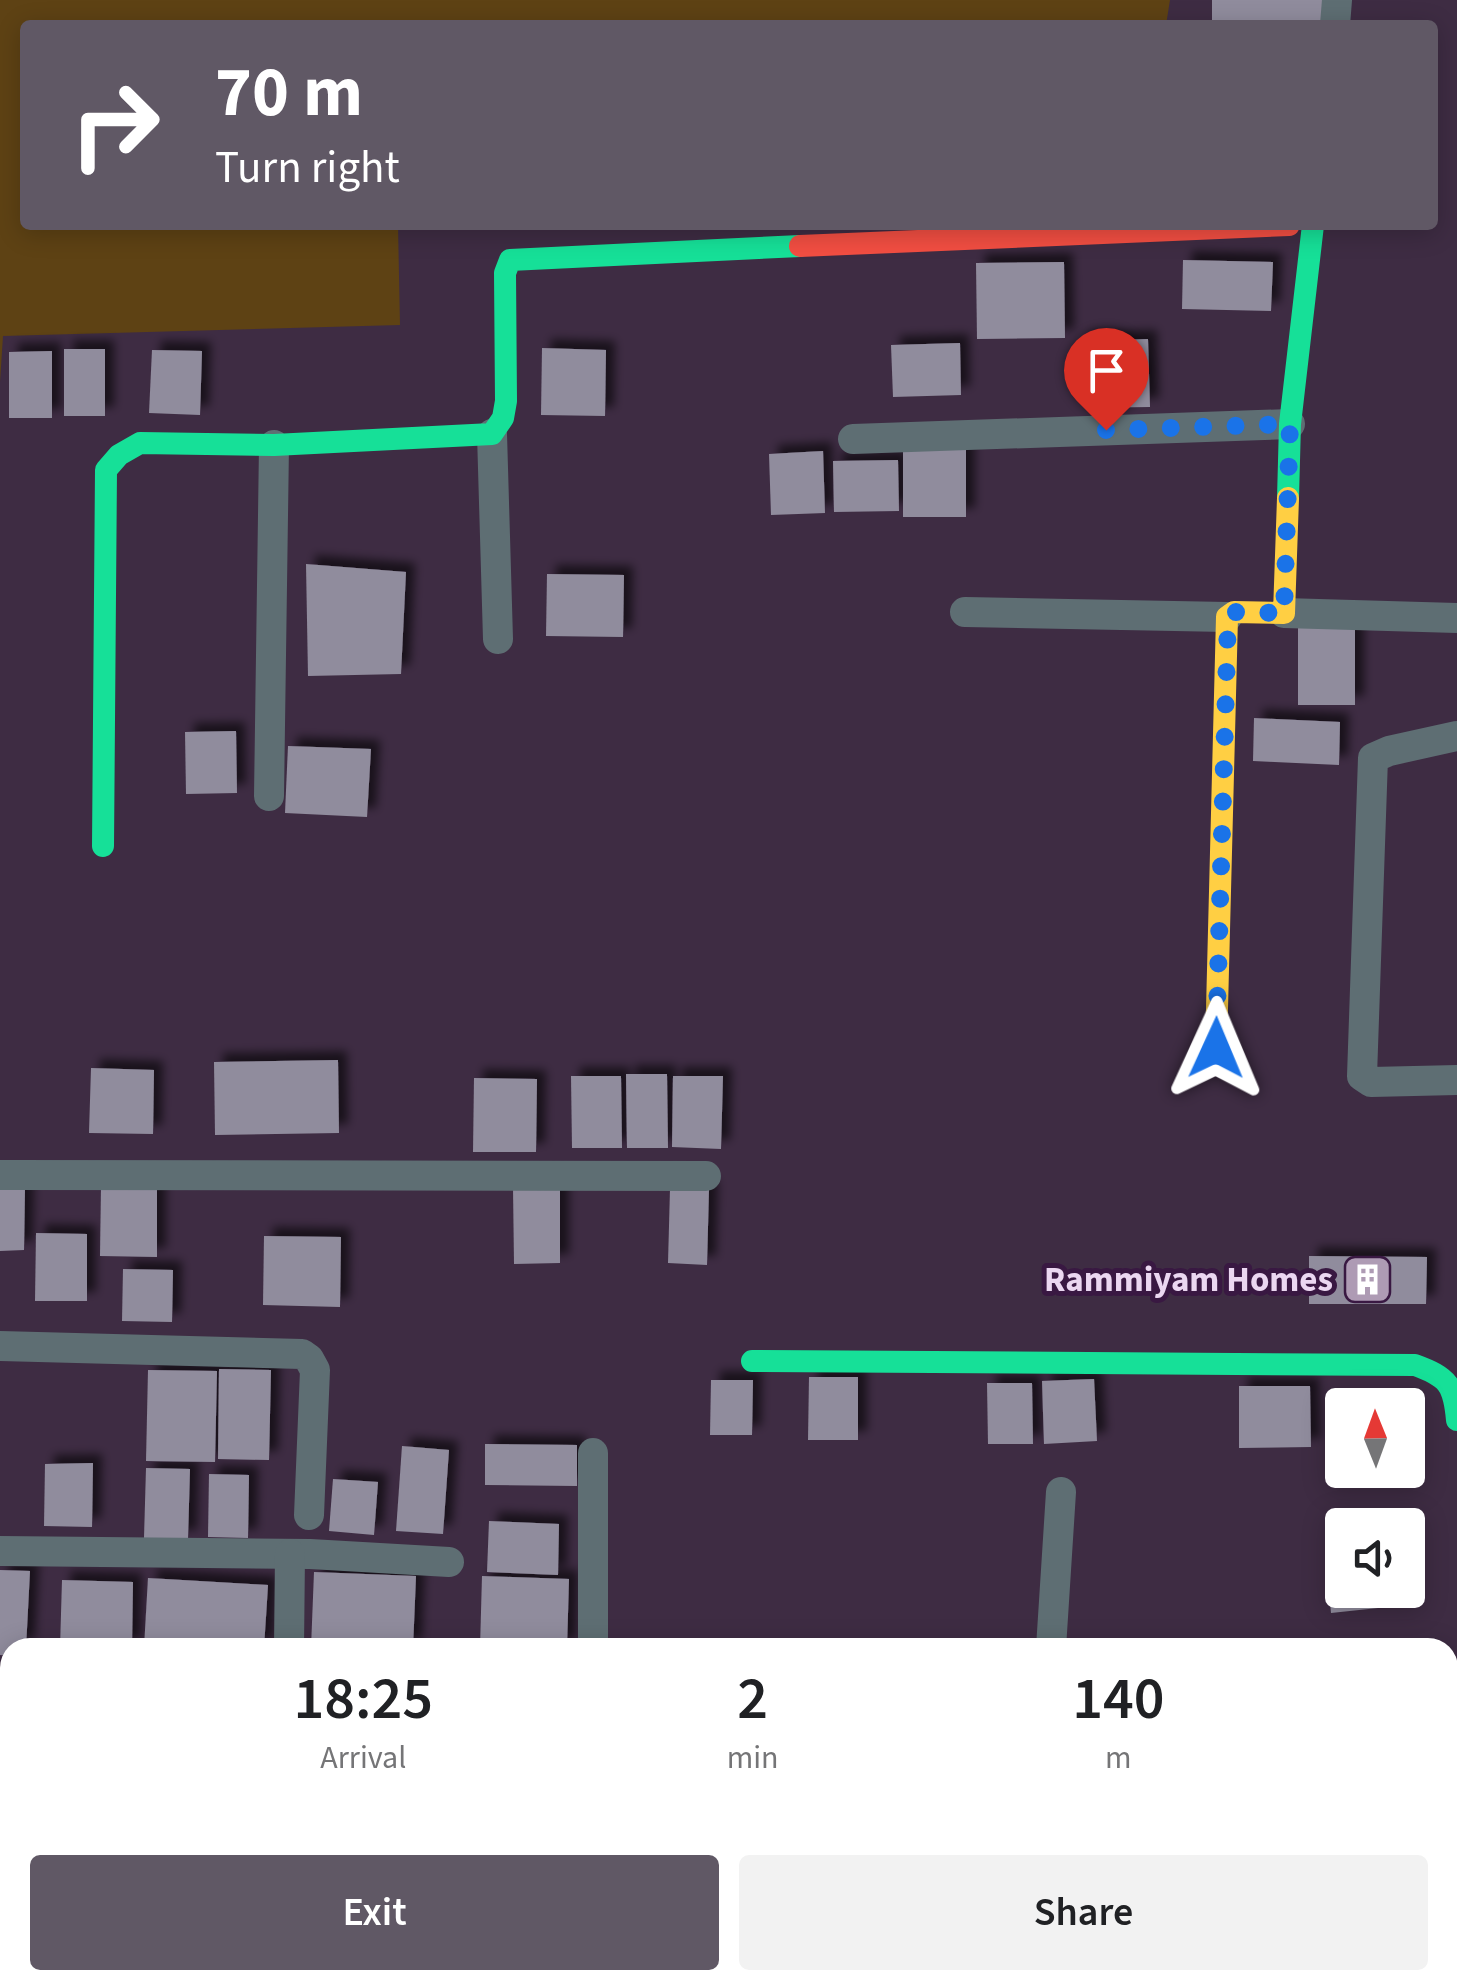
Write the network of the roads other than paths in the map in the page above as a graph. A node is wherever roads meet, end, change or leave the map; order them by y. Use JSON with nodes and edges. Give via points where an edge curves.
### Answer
{"nodes":[{"id":1,"x":1103,"y":230,"type":"edge"},
{"id":2,"x":1311,"y":230,"type":"edge"},
{"id":3,"x":1290,"y":424,"type":"junction"},
{"id":4,"x":492,"y":434,"type":"junction"},
{"id":5,"x":853,"y":438,"type":"dead end"},
{"id":6,"x":274,"y":445,"type":"junction"},
{"id":7,"x":964,"y":612,"type":"dead end"},
{"id":8,"x":1284,"y":613,"type":"junction"},
{"id":9,"x":1228,"y":617,"type":"junction"},
{"id":10,"x":1457,"y":618,"type":"edge"},
{"id":11,"x":498,"y":638,"type":"dead end"},
{"id":12,"x":1457,"y":736,"type":"edge"},
{"id":13,"x":268,"y":796,"type":"dead end"},
{"id":14,"x":103,"y":846,"type":"dead end"},
{"id":15,"x":1216,"y":1048,"type":"dead end"},
{"id":16,"x":1457,"y":1080,"type":"edge"},
{"id":17,"x":0,"y":1174,"type":"edge"},
{"id":18,"x":706,"y":1176,"type":"dead end"},
{"id":19,"x":0,"y":1346,"type":"edge"},
{"id":20,"x":752,"y":1361,"type":"dead end"},
{"id":21,"x":1457,"y":1420,"type":"edge"},
{"id":22,"x":593,"y":1453,"type":"dead end"},
{"id":23,"x":1061,"y":1492,"type":"dead end"},
{"id":24,"x":309,"y":1515,"type":"dead end"},
{"id":25,"x":0,"y":1551,"type":"edge"},
{"id":26,"x":290,"y":1554,"type":"junction"},
{"id":27,"x":449,"y":1562,"type":"dead end"},
{"id":28,"x":289,"y":1638,"type":"edge"},
{"id":29,"x":593,"y":1638,"type":"edge"},
{"id":30,"x":1052,"y":1638,"type":"edge"}],
"edges":[{"from":1,"to":4,"type":"street","via":[[510,260],[504,273],[506,401]]},
{"from":2,"to":3,"type":"street"},
{"from":3,"to":5,"type":"street"},
{"from":3,"to":8,"type":"street"},
{"from":4,"to":6,"type":"street"},
{"from":4,"to":11,"type":"street"},
{"from":6,"to":13,"type":"street"},
{"from":6,"to":14,"type":"street","via":[[140,443],[118,454],[106,470]]},
{"from":7,"to":9,"type":"street"},
{"from":8,"to":9,"type":"street"},
{"from":8,"to":10,"type":"street"},
{"from":9,"to":15,"type":"street"},
{"from":12,"to":16,"type":"street","via":[[1373,758],[1362,1076],[1371,1082]]},
{"from":17,"to":18,"type":"street"},
{"from":19,"to":24,"type":"street","via":[[302,1354],[315,1370]]},
{"from":20,"to":21,"type":"street","via":[[1416,1365],[1454,1391]]},
{"from":22,"to":29,"type":"street"},
{"from":23,"to":30,"type":"street"},
{"from":25,"to":26,"type":"street"},
{"from":26,"to":27,"type":"street"},
{"from":26,"to":28,"type":"street"}]}
